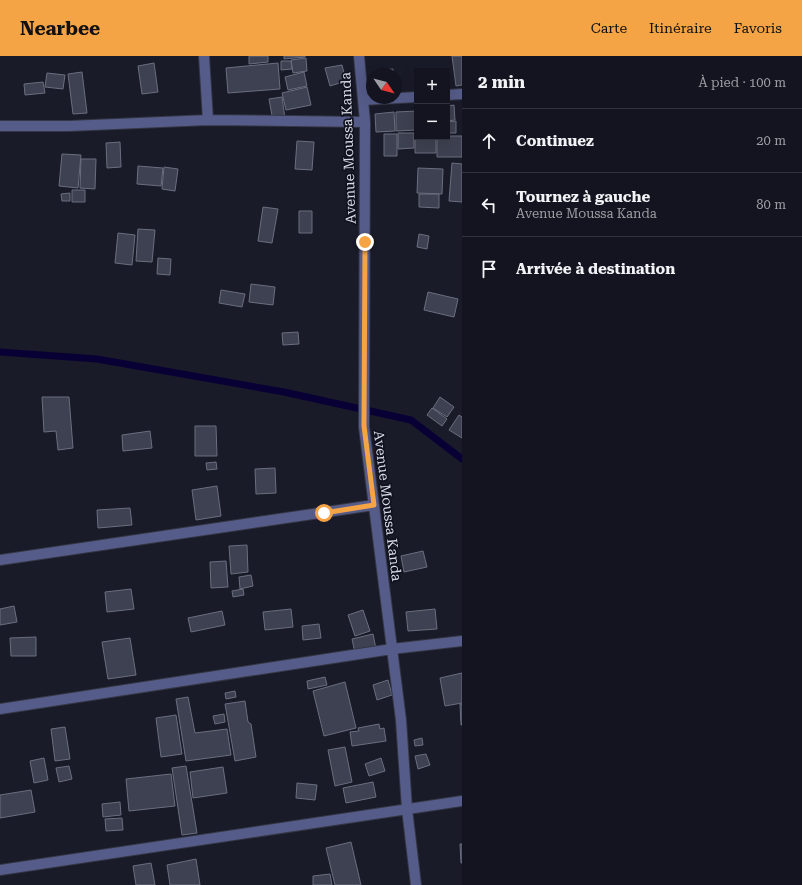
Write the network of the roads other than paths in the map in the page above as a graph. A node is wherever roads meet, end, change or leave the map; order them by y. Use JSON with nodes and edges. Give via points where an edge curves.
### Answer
{"nodes":[{"id":1,"x":204,"y":56,"type":"edge"},
{"id":2,"x":359,"y":56,"type":"edge"},
{"id":3,"x":462,"y":94,"type":"edge"},
{"id":4,"x":450,"y":95,"type":"edge"},
{"id":5,"x":414,"y":97,"type":"edge"},
{"id":6,"x":363,"y":100,"type":"junction"},
{"id":7,"x":208,"y":120,"type":"junction"},
{"id":8,"x":365,"y":122,"type":"junction"},
{"id":9,"x":0,"y":126,"type":"edge"},
{"id":10,"x":374,"y":505,"type":"junction"},
{"id":11,"x":0,"y":560,"type":"edge"},
{"id":12,"x":462,"y":641,"type":"edge"},
{"id":13,"x":392,"y":649,"type":"junction"},
{"id":14,"x":0,"y":709,"type":"edge"},
{"id":15,"x":462,"y":801,"type":"edge"},
{"id":16,"x":407,"y":809,"type":"junction"},
{"id":17,"x":0,"y":870,"type":"edge"},
{"id":18,"x":416,"y":885,"type":"edge"}],
"edges":[{"from":1,"to":7,"type":"street"},
{"from":2,"to":6,"type":"street","name":"Avenue Moussa Kanda"},
{"from":3,"to":4,"type":"street"},
{"from":5,"to":6,"type":"street"},
{"from":6,"to":8,"type":"street","name":"Avenue Moussa Kanda"},
{"from":7,"to":8,"type":"street"},
{"from":7,"to":9,"type":"street"},
{"from":8,"to":10,"type":"street","name":"Avenue Moussa Kanda","via":[[364,426]]},
{"from":10,"to":11,"type":"street"},
{"from":10,"to":13,"type":"street","name":"Avenue Moussa Kanda"},
{"from":12,"to":13,"type":"street"},
{"from":13,"to":14,"type":"street"},
{"from":13,"to":16,"type":"street","name":"Avenue Moussa Kanda","via":[[401,720]]},
{"from":15,"to":16,"type":"street"},
{"from":16,"to":17,"type":"street"},
{"from":16,"to":18,"type":"street","name":"Avenue Moussa Kanda"}]}
